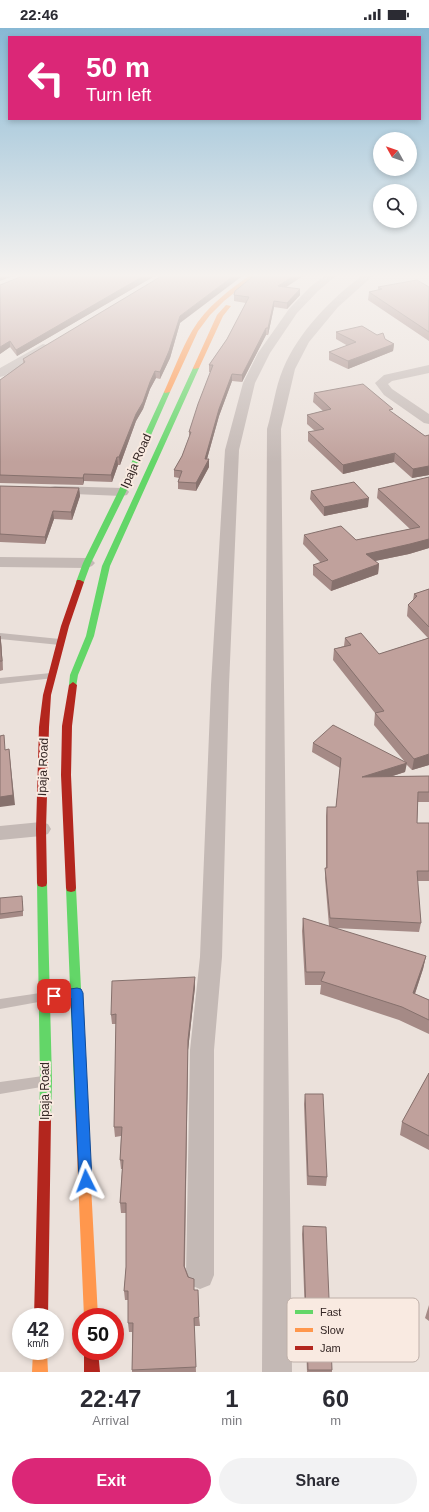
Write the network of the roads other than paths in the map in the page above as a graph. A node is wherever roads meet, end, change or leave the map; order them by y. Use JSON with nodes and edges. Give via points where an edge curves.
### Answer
{"nodes":[{"id":1,"x":194,"y":337,"type":"edge"},
{"id":2,"x":210,"y":337,"type":"edge"},
{"id":3,"x":274,"y":337,"type":"edge"},
{"id":4,"x":309,"y":337,"type":"edge"},
{"id":5,"x":55,"y":340,"type":"edge"},
{"id":6,"x":429,"y":369,"type":"edge"},
{"id":7,"x":0,"y":373,"type":"edge"},
{"id":8,"x":429,"y":420,"type":"edge"},
{"id":9,"x":38,"y":490,"type":"edge"},
{"id":10,"x":122,"y":492,"type":"junction"},
{"id":11,"x":0,"y":562,"type":"edge"},
{"id":12,"x":87,"y":563,"type":"junction"},
{"id":13,"x":0,"y":636,"type":"edge"},
{"id":14,"x":60,"y":642,"type":"junction"},
{"id":15,"x":51,"y":676,"type":"junction"},
{"id":16,"x":0,"y":682,"type":"edge"},
{"id":17,"x":41,"y":829,"type":"junction"},
{"id":18,"x":0,"y":833,"type":"edge"},
{"id":19,"x":77,"y":993,"type":"junction"},
{"id":20,"x":43,"y":997,"type":"junction"},
{"id":21,"x":0,"y":1004,"type":"edge"},
{"id":22,"x":46,"y":1081,"type":"junction"},
{"id":23,"x":0,"y":1088,"type":"edge"},
{"id":24,"x":200,"y":1275,"type":"dead end"},
{"id":25,"x":41,"y":1308,"type":"edge"},
{"id":26,"x":91,"y":1308,"type":"edge"},
{"id":27,"x":40,"y":1360,"type":"edge"},
{"id":28,"x":91,"y":1360,"type":"edge"},
{"id":29,"x":40,"y":1372,"type":"edge"},
{"id":30,"x":92,"y":1372,"type":"edge"},
{"id":31,"x":277,"y":1372,"type":"edge"}],
"edges":[{"from":1,"to":10,"type":"main road","name":"Ipaja Road"},
{"from":2,"to":19,"type":"main road","name":"Ipaja Road","via":[[106,566],[90,636],[74,674],[67,726],[66,775]]},
{"from":3,"to":24,"type":"street","via":[[250,383],[232,450],[220,685],[211,957],[202,1050]]},
{"from":4,"to":31,"type":"street","via":[[289,371],[274,429]]},
{"from":5,"to":7,"type":"street"},
{"from":6,"to":8,"type":"street","via":[[388,378],[381,383],[388,392]]},
{"from":9,"to":10,"type":"street"},
{"from":10,"to":12,"type":"main road","name":"Ipaja Road"},
{"from":11,"to":12,"type":"street"},
{"from":12,"to":14,"type":"main road","name":"Ipaja Road"},
{"from":13,"to":14,"type":"lane"},
{"from":14,"to":15,"type":"main road","name":"Ipaja Road"},
{"from":15,"to":16,"type":"lane"},
{"from":15,"to":17,"type":"main road","name":"Ipaja Road","via":[[44,727]]},
{"from":17,"to":18,"type":"street"},
{"from":17,"to":20,"type":"main road","name":"Ipaja Road"},
{"from":19,"to":20,"type":"main road"},
{"from":19,"to":26,"type":"main road","name":"Ipaja Road"},
{"from":20,"to":21,"type":"lane"},
{"from":20,"to":22,"type":"main road","name":"Ipaja Road"},
{"from":22,"to":23,"type":"lane"},
{"from":22,"to":25,"type":"main road","name":"Ipaja Road"},
{"from":27,"to":29,"type":"main road"},
{"from":28,"to":30,"type":"main road"}]}
